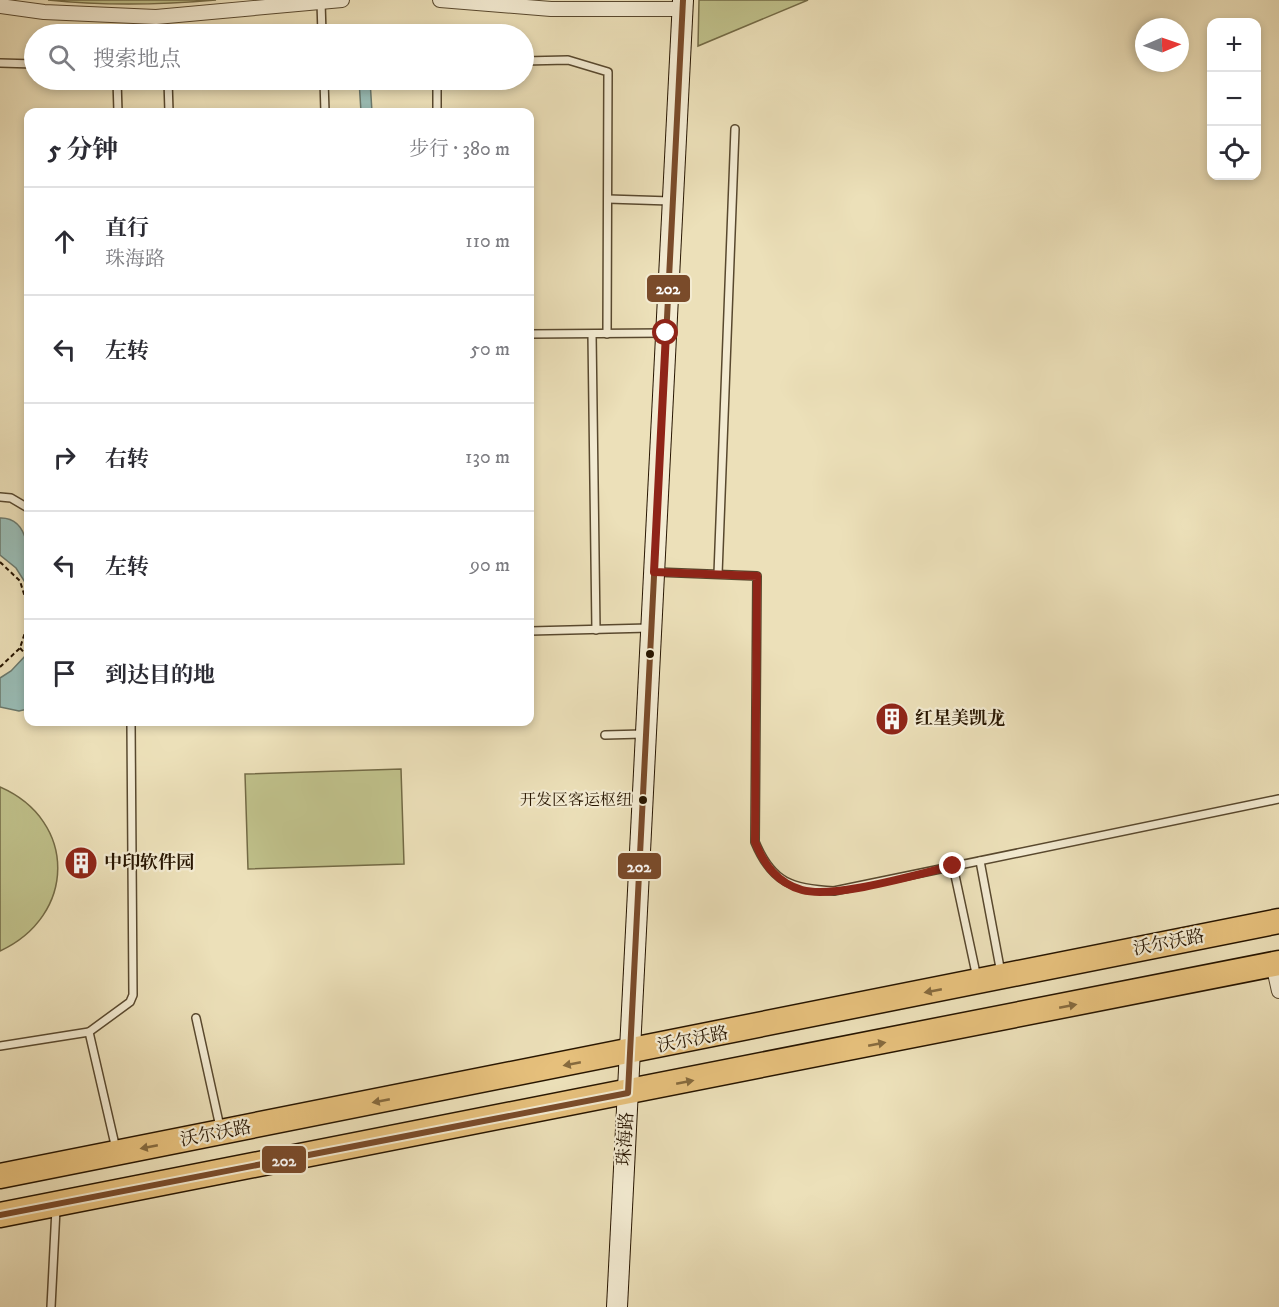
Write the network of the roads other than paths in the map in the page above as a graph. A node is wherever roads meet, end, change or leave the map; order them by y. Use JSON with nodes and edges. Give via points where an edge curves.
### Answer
{"nodes":[{"id":1,"x":342,"y":0,"type":"edge"},
{"id":2,"x":440,"y":0,"type":"edge"},
{"id":3,"x":321,"y":2,"type":"junction"},
{"id":4,"x":683,"y":4,"type":"edge"},
{"id":5,"x":0,"y":6,"type":"edge"},
{"id":6,"x":322,"y":24,"type":"edge"},
{"id":7,"x":534,"y":61,"type":"edge"},
{"id":8,"x":0,"y":63,"type":"edge"},
{"id":9,"x":24,"y":64,"type":"edge"},
{"id":10,"x":117,"y":90,"type":"edge"},
{"id":11,"x":168,"y":90,"type":"edge"},
{"id":12,"x":324,"y":90,"type":"edge"},
{"id":13,"x":437,"y":90,"type":"edge"},
{"id":14,"x":118,"y":108,"type":"edge"},
{"id":15,"x":169,"y":108,"type":"edge"},
{"id":16,"x":325,"y":108,"type":"edge"},
{"id":17,"x":437,"y":108,"type":"edge"},
{"id":18,"x":735,"y":129,"type":"dead end"},
{"id":19,"x":608,"y":200,"type":"junction"},
{"id":20,"x":673,"y":201,"type":"junction"},
{"id":21,"x":666,"y":333,"type":"junction"},
{"id":22,"x":534,"y":334,"type":"edge"},
{"id":23,"x":592,"y":334,"type":"junction"},
{"id":24,"x":608,"y":334,"type":"junction"},
{"id":25,"x":0,"y":497,"type":"edge"},
{"id":26,"x":24,"y":506,"type":"edge"},
{"id":27,"x":654,"y":572,"type":"junction"},
{"id":28,"x":718,"y":574,"type":"junction"},
{"id":29,"x":651,"y":628,"type":"junction"},
{"id":30,"x":596,"y":630,"type":"junction"},
{"id":31,"x":534,"y":631,"type":"edge"},
{"id":32,"x":131,"y":726,"type":"edge"},
{"id":33,"x":646,"y":733,"type":"junction"},
{"id":34,"x":605,"y":735,"type":"dead end"},
{"id":35,"x":1279,"y":799,"type":"edge"},
{"id":36,"x":980,"y":861,"type":"junction"},
{"id":37,"x":953,"y":866,"type":"junction"},
{"id":38,"x":1279,"y":921,"type":"edge"},
{"id":39,"x":1276,"y":964,"type":"edge"},
{"id":40,"x":1001,"y":977,"type":"junction"},
{"id":41,"x":977,"y":982,"type":"junction"},
{"id":42,"x":1279,"y":991,"type":"edge"},
{"id":43,"x":196,"y":1018,"type":"dead end"},
{"id":44,"x":89,"y":1032,"type":"junction"},
{"id":45,"x":0,"y":1046,"type":"edge"},
{"id":46,"x":630,"y":1052,"type":"junction"},
{"id":47,"x":628,"y":1093,"type":"junction"},
{"id":48,"x":222,"y":1133,"type":"junction"},
{"id":49,"x":117,"y":1153,"type":"junction"},
{"id":50,"x":0,"y":1176,"type":"edge"},
{"id":51,"x":56,"y":1203,"type":"junction"},
{"id":52,"x":0,"y":1215,"type":"edge"},
{"id":53,"x":51,"y":1307,"type":"edge"},
{"id":54,"x":617,"y":1307,"type":"edge"}],
"edges":[{"from":1,"to":3,"type":"street"},
{"from":2,"to":4,"type":"street","via":[[550,9]]},
{"from":3,"to":5,"type":"street","via":[[156,17]]},
{"from":3,"to":6,"type":"lane"},
{"from":4,"to":20,"type":"main road","name":"珠海路"},
{"from":7,"to":19,"type":"lane","via":[[568,60],[608,72]]},
{"from":8,"to":9,"type":"lane"},
{"from":10,"to":14,"type":"lane"},
{"from":11,"to":15,"type":"lane"},
{"from":12,"to":16,"type":"lane"},
{"from":13,"to":17,"type":"lane"},
{"from":18,"to":28,"type":"lane"},
{"from":19,"to":20,"type":"lane"},
{"from":19,"to":24,"type":"lane"},
{"from":20,"to":21,"type":"main road","name":"珠海路"},
{"from":21,"to":24,"type":"lane"},
{"from":21,"to":27,"type":"main road","name":"珠海路"},
{"from":22,"to":23,"type":"lane"},
{"from":23,"to":24,"type":"lane"},
{"from":23,"to":30,"type":"lane"},
{"from":25,"to":26,"type":"lane"},
{"from":27,"to":28,"type":"lane"},
{"from":27,"to":29,"type":"main road","name":"珠海路"},
{"from":28,"to":37,"type":"lane","via":[[757,576],[755,842],[764,863],[780,879],[802,890],[834,891]]},
{"from":29,"to":30,"type":"lane"},
{"from":29,"to":33,"type":"main road","name":"珠海路"},
{"from":30,"to":31,"type":"lane"},
{"from":32,"to":44,"type":"lane","via":[[133,995],[124,1007]]},
{"from":33,"to":34,"type":"lane"},
{"from":33,"to":46,"type":"main road","name":"珠海路"},
{"from":35,"to":36,"type":"lane"},
{"from":36,"to":37,"type":"lane"},
{"from":36,"to":40,"type":"lane"},
{"from":37,"to":41,"type":"lane"},
{"from":38,"to":40,"type":"highway","name":"沃尔沃路"},
{"from":39,"to":42,"type":"street"},
{"from":47,"to":39,"type":"highway","name":"沃尔沃路","one_way":true},
{"from":40,"to":41,"type":"highway","name":"沃尔沃路"},
{"from":41,"to":46,"type":"highway","name":"沃尔沃路","one_way":true},
{"from":43,"to":48,"type":"lane"},
{"from":44,"to":45,"type":"lane"},
{"from":44,"to":49,"type":"lane"},
{"from":46,"to":47,"type":"main road","name":"珠海路"},
{"from":46,"to":48,"type":"highway","name":"沃尔沃路","one_way":true},
{"from":47,"to":51,"type":"highway","name":"沃尔沃路"},
{"from":47,"to":54,"type":"main road","name":"珠海路"},
{"from":48,"to":49,"type":"highway","name":"沃尔沃路","one_way":true},
{"from":49,"to":50,"type":"highway","name":"沃尔沃路"},
{"from":51,"to":52,"type":"highway","name":"沃尔沃路"},
{"from":51,"to":53,"type":"lane"}]}
